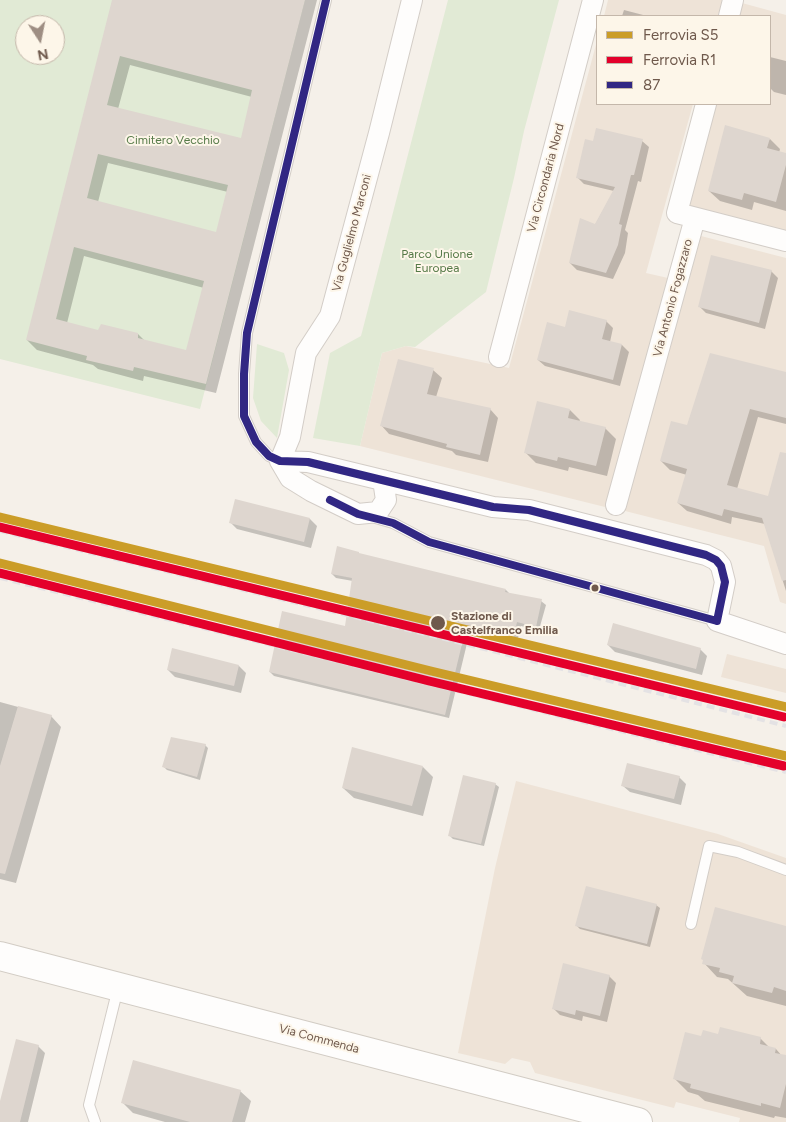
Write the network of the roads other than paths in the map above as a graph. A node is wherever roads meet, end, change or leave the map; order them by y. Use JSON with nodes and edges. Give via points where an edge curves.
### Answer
{"nodes":[{"id":1,"x":326,"y":0,"type":"edge"},
{"id":2,"x":412,"y":0,"type":"edge"},
{"id":3,"x":593,"y":0,"type":"edge"},
{"id":4,"x":733,"y":0,"type":"edge"},
{"id":5,"x":729,"y":15,"type":"edge"},
{"id":6,"x":706,"y":105,"type":"edge"},
{"id":7,"x":695,"y":218,"type":"junction"},
{"id":8,"x":786,"y":242,"type":"edge"},
{"id":9,"x":499,"y":356,"type":"dead end"},
{"id":10,"x":280,"y":461,"type":"junction"},
{"id":11,"x":383,"y":480,"type":"junction"},
{"id":12,"x":616,"y":505,"type":"dead end"},
{"id":13,"x":358,"y":514,"type":"junction"},
{"id":14,"x":717,"y":621,"type":"junction"},
{"id":15,"x":786,"y":644,"type":"edge"},
{"id":16,"x":786,"y":870,"type":"edge"},
{"id":17,"x":691,"y":924,"type":"dead end"},
{"id":18,"x":0,"y":956,"type":"edge"},
{"id":19,"x":118,"y":987,"type":"junction"},
{"id":20,"x":95,"y":1122,"type":"edge"},
{"id":21,"x":638,"y":1122,"type":"edge"}],
"edges":[{"from":1,"to":10,"type":"lane","via":[[247,333],[244,416],[256,442],[269,456]]},
{"from":2,"to":10,"type":"street","name":"Via Guglielmo Marconi","via":[[380,134],[330,316],[306,352],[290,437]]},
{"from":3,"to":9,"type":"street","name":"Via Circondaria Nord"},
{"from":4,"to":5,"type":"street"},
{"from":6,"to":7,"type":"street","via":[[677,213]]},
{"from":7,"to":8,"type":"street"},
{"from":7,"to":12,"type":"street","name":"Via Antonio Fogazzaro"},
{"from":10,"to":11,"type":"street","via":[[308,462]]},
{"from":10,"to":13,"type":"street","via":[[290,478]]},
{"from":11,"to":13,"type":"street","via":[[386,500],[378,512]]},
{"from":11,"to":14,"type":"street","via":[[493,506],[529,510],[706,555],[721,566],[725,582]]},
{"from":13,"to":14,"type":"lane","via":[[393,523],[429,542]]},
{"from":14,"to":15,"type":"street"},
{"from":16,"to":17,"type":"lane","via":[[738,852],[709,846]]},
{"from":18,"to":19,"type":"street","name":"Via Commenda"},
{"from":19,"to":20,"type":"lane","via":[[90,1105]]},
{"from":19,"to":21,"type":"street","name":"Via Commenda"}]}
